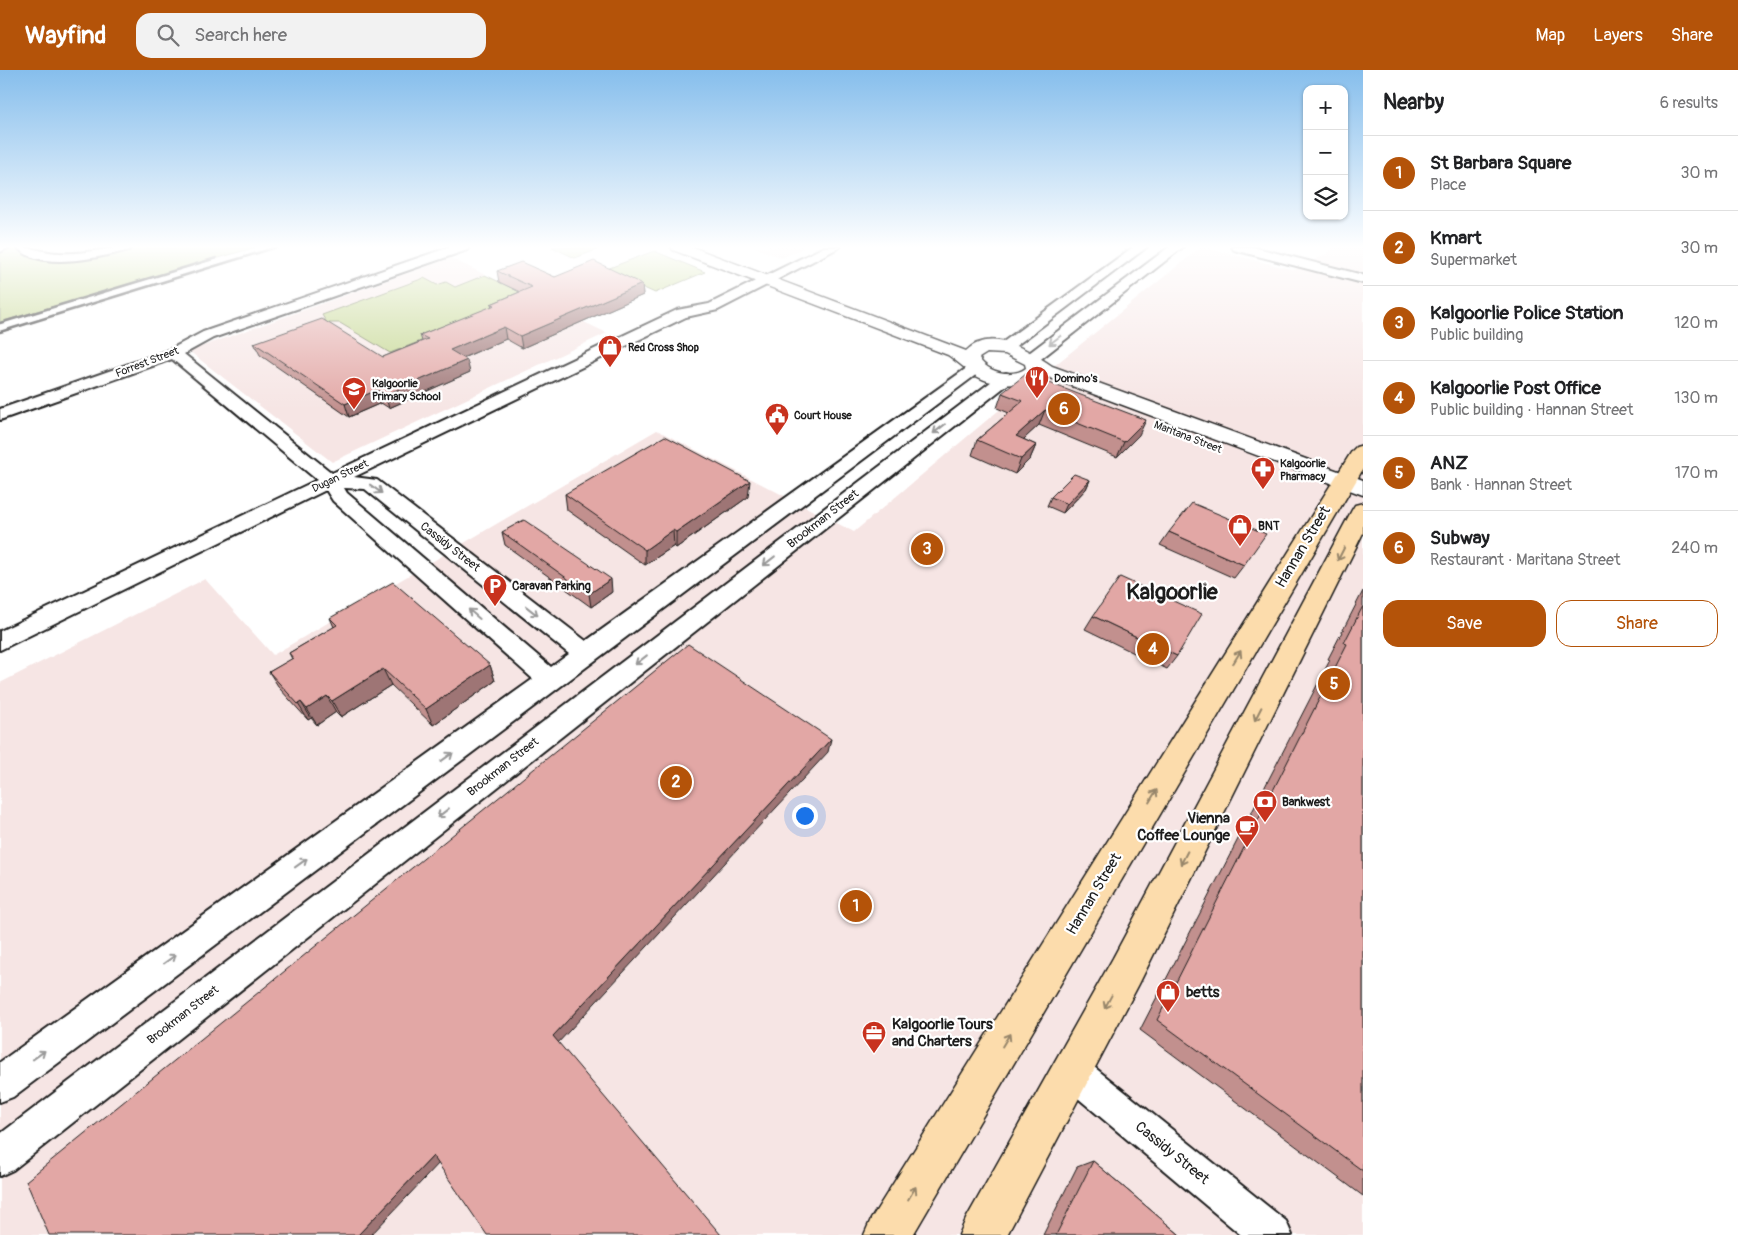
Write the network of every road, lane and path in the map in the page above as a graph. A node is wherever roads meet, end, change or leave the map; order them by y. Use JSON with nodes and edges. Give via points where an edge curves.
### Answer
{"nodes":[{"id":1,"x":305,"y":301,"type":"edge"},
{"id":2,"x":694,"y":301,"type":"edge"},
{"id":3,"x":721,"y":301,"type":"edge"},
{"id":4,"x":832,"y":301,"type":"edge"},
{"id":5,"x":845,"y":301,"type":"edge"},
{"id":6,"x":1064,"y":301,"type":"edge"},
{"id":7,"x":1108,"y":301,"type":"edge"},
{"id":8,"x":682,"y":313,"type":"junction"},
{"id":9,"x":174,"y":353,"type":"junction"},
{"id":10,"x":985,"y":357,"type":"junction"},
{"id":11,"x":1032,"y":361,"type":"junction"},
{"id":12,"x":1008,"y":378,"type":"junction"},
{"id":13,"x":941,"y":394,"type":"junction"},
{"id":14,"x":970,"y":405,"type":"junction"},
{"id":15,"x":0,"y":415,"type":"edge"},
{"id":16,"x":1363,"y":451,"type":"edge"},
{"id":17,"x":330,"y":480,"type":"junction"},
{"id":18,"x":819,"y":484,"type":"junction"},
{"id":19,"x":1354,"y":495,"type":"edge"},
{"id":20,"x":850,"y":498,"type":"junction"},
{"id":21,"x":0,"y":641,"type":"edge"},
{"id":22,"x":586,"y":654,"type":"junction"},
{"id":23,"x":550,"y":680,"type":"junction"},
{"id":24,"x":1072,"y":1071,"type":"junction"},
{"id":25,"x":0,"y":1084,"type":"edge"},
{"id":26,"x":0,"y":1157,"type":"edge"},
{"id":27,"x":886,"y":1235,"type":"edge"},
{"id":28,"x":982,"y":1235,"type":"edge"},
{"id":29,"x":1272,"y":1235,"type":"edge"}],
"edges":[{"from":1,"to":9,"type":"street","name":"Forrest Street","via":[[208,335]]},
{"from":2,"to":8,"type":"street","name":"Dugan Street"},
{"from":3,"to":8,"type":"street","name":"Dugan Street"},
{"from":4,"to":10,"type":"main road","via":[[954,351]]},
{"from":5,"to":10,"type":"main road","via":[[965,342]]},
{"from":6,"to":10,"type":"street"},
{"from":7,"to":11,"type":"street","one_way":true},
{"from":8,"to":17,"type":"street","name":"Dugan Street"},
{"from":9,"to":15,"type":"street","name":"Forrest Street"},
{"from":9,"to":17,"type":"street"},
{"from":10,"to":11,"type":"main road","name":"Maritana Street","via":[[1023,354]]},
{"from":10,"to":12,"type":"main road","name":"Maritana Street"},
{"from":10,"to":13,"type":"street"},
{"from":11,"to":12,"type":"main road","via":[[1035,368],[1031,373]]},
{"from":11,"to":19,"type":"main road","name":"Maritana Street","via":[[1045,370]]},
{"from":12,"to":14,"type":"street","name":"Brookman Street"},
{"from":12,"to":19,"type":"main road","name":"Maritana Street","via":[[1045,384]]},
{"from":13,"to":14,"type":"street"},
{"from":13,"to":18,"type":"street"},
{"from":14,"to":20,"type":"street","name":"Brookman Street","one_way":true},
{"from":16,"to":19,"type":"highway","name":"Hannan Street"},
{"from":17,"to":21,"type":"street","name":"Dugan Street"},
{"from":17,"to":22,"type":"street","name":"Cassidy Street","one_way":true,"via":[[370,484]]},
{"from":23,"to":17,"type":"street","one_way":true,"via":[[340,497]]},
{"from":18,"to":20,"type":"street"},
{"from":18,"to":22,"type":"street"},
{"from":19,"to":24,"type":"highway","name":"Hannan Street","one_way":true},
{"from":27,"to":19,"type":"highway","name":"Hannan Street","one_way":true},
{"from":20,"to":26,"type":"street","name":"Brookman Street","one_way":true},
{"from":22,"to":23,"type":"street"},
{"from":25,"to":23,"type":"street","one_way":true},
{"from":24,"to":28,"type":"highway","name":"Hannan Street"},
{"from":24,"to":29,"type":"street","name":"Cassidy Street"}]}
